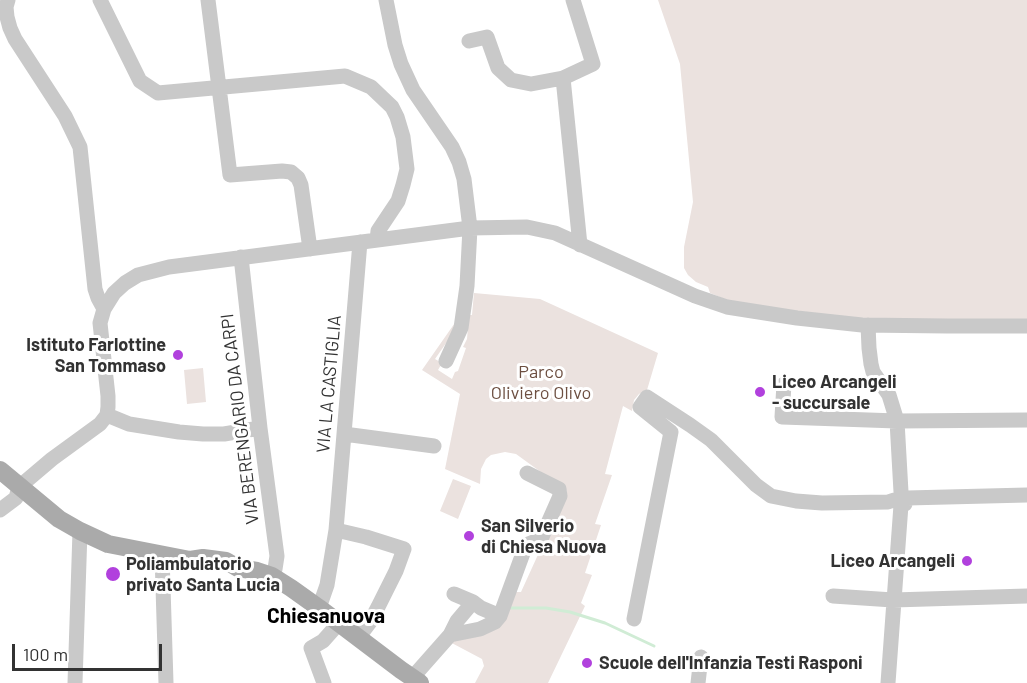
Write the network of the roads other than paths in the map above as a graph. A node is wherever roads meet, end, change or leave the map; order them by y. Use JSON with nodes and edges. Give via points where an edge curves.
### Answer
{"nodes":[{"id":1,"x":8,"y":0,"type":"edge"},
{"id":2,"x":100,"y":0,"type":"edge"},
{"id":3,"x":208,"y":0,"type":"edge"},
{"id":4,"x":386,"y":0,"type":"edge"},
{"id":5,"x":573,"y":0,"type":"edge"},
{"id":6,"x":7,"y":17,"type":"junction"},
{"id":7,"x":0,"y":35,"type":"edge"},
{"id":8,"x":469,"y":41,"type":"dead end"},
{"id":9,"x":563,"y":78,"type":"junction"},
{"id":10,"x":219,"y":88,"type":"junction"},
{"id":11,"x":413,"y":90,"type":"junction"},
{"id":12,"x":392,"y":107,"type":"junction"},
{"id":13,"x":470,"y":228,"type":"junction"},
{"id":14,"x":377,"y":240,"type":"junction"},
{"id":15,"x":360,"y":242,"type":"junction"},
{"id":16,"x":580,"y":245,"type":"junction"},
{"id":17,"x":309,"y":249,"type":"junction"},
{"id":18,"x":241,"y":257,"type":"junction"},
{"id":19,"x":104,"y":309,"type":"junction"},
{"id":20,"x":868,"y":325,"type":"junction"},
{"id":21,"x":1027,"y":326,"type":"edge"},
{"id":22,"x":446,"y":361,"type":"dead end"},
{"id":23,"x":784,"y":384,"type":"dead end"},
{"id":24,"x":107,"y":415,"type":"junction"},
{"id":25,"x":1027,"y":420,"type":"edge"},
{"id":26,"x":897,"y":421,"type":"junction"},
{"id":27,"x":260,"y":428,"type":"junction"},
{"id":28,"x":344,"y":434,"type":"junction"},
{"id":29,"x":434,"y":446,"type":"dead end"},
{"id":30,"x":0,"y":470,"type":"edge"},
{"id":31,"x":527,"y":473,"type":"dead end"},
{"id":32,"x":19,"y":487,"type":"junction"},
{"id":33,"x":1027,"y":495,"type":"edge"},
{"id":34,"x":901,"y":499,"type":"junction"},
{"id":35,"x":0,"y":504,"type":"edge"},
{"id":36,"x":0,"y":510,"type":"edge"},
{"id":37,"x":336,"y":530,"type":"junction"},
{"id":38,"x":80,"y":531,"type":"junction"},
{"id":39,"x":162,"y":555,"type":"junction"},
{"id":40,"x":272,"y":576,"type":"junction"},
{"id":41,"x":454,"y":594,"type":"dead end"},
{"id":42,"x":833,"y":596,"type":"dead end"},
{"id":43,"x":1027,"y":597,"type":"edge"},
{"id":44,"x":893,"y":600,"type":"junction"},
{"id":45,"x":472,"y":602,"type":"junction"},
{"id":46,"x":319,"y":608,"type":"junction"},
{"id":47,"x":500,"y":616,"type":"junction"},
{"id":48,"x":634,"y":619,"type":"dead end"},
{"id":49,"x":339,"y":623,"type":"junction"},
{"id":50,"x":450,"y":635,"type":"junction"},
{"id":51,"x":358,"y":638,"type":"junction"},
{"id":52,"x":701,"y":657,"type":"dead end"},
{"id":53,"x":416,"y":680,"type":"edge"},
{"id":54,"x":75,"y":683,"type":"edge"},
{"id":55,"x":166,"y":683,"type":"edge"},
{"id":56,"x":324,"y":683,"type":"edge"},
{"id":57,"x":698,"y":683,"type":"edge"},
{"id":58,"x":888,"y":683,"type":"edge"}],
"edges":[{"from":1,"to":6,"type":"street"},
{"from":2,"to":10,"type":"street","via":[[140,81],[147,87],[158,93]]},
{"from":3,"to":10,"type":"street"},
{"from":4,"to":11,"type":"street","via":[[395,45]]},
{"from":5,"to":9,"type":"street","via":[[592,64]]},
{"from":6,"to":7,"type":"street"},
{"from":6,"to":19,"type":"street","via":[[15,39],[65,116],[80,147],[95,289]]},
{"from":8,"to":9,"type":"street","via":[[487,37],[498,68],[511,80],[531,84]]},
{"from":9,"to":16,"type":"street"},
{"from":10,"to":12,"type":"street","via":[[345,76],[371,87]]},
{"from":10,"to":17,"type":"street","via":[[230,175],[282,171],[298,178]]},
{"from":11,"to":12,"type":"street"},
{"from":11,"to":13,"type":"street","via":[[459,162]]},
{"from":12,"to":14,"type":"street","via":[[404,137],[407,169],[398,201],[378,231]]},
{"from":13,"to":14,"type":"street"},
{"from":13,"to":16,"type":"street","via":[[527,227],[555,233]]},
{"from":13,"to":22,"type":"street","via":[[461,328]]},
{"from":14,"to":15,"type":"street"},
{"from":15,"to":17,"type":"street"},
{"from":15,"to":28,"type":"street","name":"VIA LA CASTIGLIA"},
{"from":16,"to":20,"type":"street","via":[[727,307]]},
{"from":17,"to":18,"type":"street"},
{"from":18,"to":19,"type":"street","via":[[138,275],[114,293]]},
{"from":18,"to":27,"type":"street","name":"VIA BERENGARIO DA CARPI"},
{"from":19,"to":24,"type":"street","via":[[100,322]]},
{"from":20,"to":21,"type":"street"},
{"from":20,"to":26,"type":"street","via":[[873,372],[889,395]]},
{"from":23,"to":26,"type":"street","via":[[782,417]]},
{"from":24,"to":27,"type":"street","via":[[129,424],[187,433],[224,434]]},
{"from":24,"to":32,"type":"street"},
{"from":25,"to":26,"type":"street"},
{"from":26,"to":34,"type":"street"},
{"from":27,"to":40,"type":"street","name":"VIA BERENGARIO DA CARPI","via":[[277,556]]},
{"from":28,"to":29,"type":"street"},
{"from":28,"to":37,"type":"street","name":"VIA LA CASTIGLIA"},
{"from":30,"to":32,"type":"main road"},
{"from":31,"to":47,"type":"street","via":[[559,489],[560,496],[542,539],[526,545]]},
{"from":32,"to":35,"type":"street","via":[[7,491]]},
{"from":32,"to":36,"type":"street","via":[[16,498]]},
{"from":32,"to":38,"type":"main road"},
{"from":33,"to":34,"type":"street"},
{"from":34,"to":44,"type":"street"},
{"from":34,"to":48,"type":"street","via":[[822,503],[771,496],[711,440],[647,397],[640,407],[671,432]]},
{"from":37,"to":46,"type":"street","name":"VIA LA CASTIGLIA"},
{"from":37,"to":51,"type":"street","via":[[404,549],[378,607]]},
{"from":38,"to":39,"type":"main road","via":[[108,543]]},
{"from":38,"to":54,"type":"street"},
{"from":39,"to":40,"type":"main road","via":[[226,561]]},
{"from":39,"to":55,"type":"street"},
{"from":40,"to":46,"type":"main road"},
{"from":41,"to":45,"type":"street"},
{"from":42,"to":44,"type":"street"},
{"from":43,"to":44,"type":"street"},
{"from":44,"to":58,"type":"street"},
{"from":45,"to":47,"type":"street"},
{"from":45,"to":50,"type":"street"},
{"from":46,"to":49,"type":"main road"},
{"from":47,"to":50,"type":"street","via":[[480,629]]},
{"from":49,"to":51,"type":"main road"},
{"from":49,"to":56,"type":"street","via":[[312,648]]},
{"from":50,"to":53,"type":"street"},
{"from":51,"to":53,"type":"main road"},
{"from":52,"to":57,"type":"street"}]}
